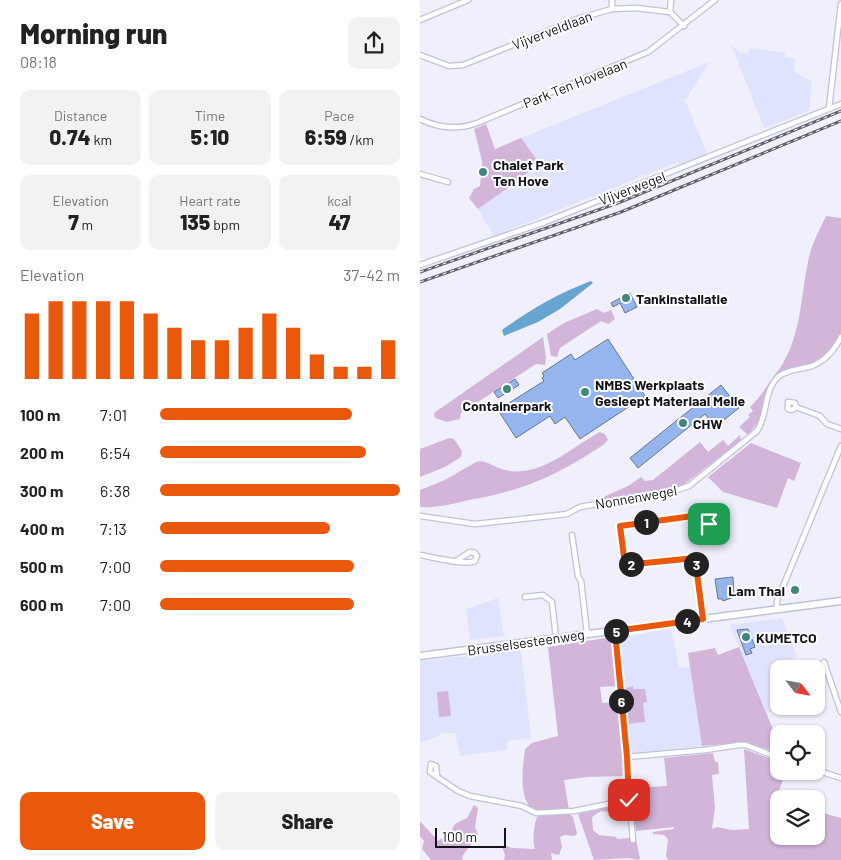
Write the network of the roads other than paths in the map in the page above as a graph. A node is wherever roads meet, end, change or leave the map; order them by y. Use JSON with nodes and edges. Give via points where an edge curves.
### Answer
{"nodes":[{"id":1,"x":468,"y":0,"type":"edge"},
{"id":2,"x":612,"y":0,"type":"edge"},
{"id":3,"x":671,"y":0,"type":"edge"},
{"id":4,"x":715,"y":0,"type":"edge"},
{"id":5,"x":841,"y":4,"type":"edge"},
{"id":6,"x":612,"y":9,"type":"junction"},
{"id":7,"x":670,"y":12,"type":"junction"},
{"id":8,"x":420,"y":20,"type":"edge"},
{"id":9,"x":684,"y":26,"type":"junction"},
{"id":10,"x":420,"y":55,"type":"edge"},
{"id":11,"x":841,"y":104,"type":"edge"},
{"id":12,"x":829,"y":108,"type":"junction"},
{"id":13,"x":420,"y":119,"type":"edge"},
{"id":14,"x":420,"y":174,"type":"edge"},
{"id":15,"x":448,"y":182,"type":"dead end"},
{"id":16,"x":420,"y":265,"type":"edge"},
{"id":17,"x":841,"y":337,"type":"edge"},
{"id":18,"x":796,"y":407,"type":"dead end"},
{"id":19,"x":841,"y":429,"type":"edge"},
{"id":20,"x":841,"y":446,"type":"edge"},
{"id":21,"x":835,"y":459,"type":"junction"},
{"id":22,"x":841,"y":461,"type":"edge"},
{"id":23,"x":420,"y":516,"type":"edge"},
{"id":24,"x":709,"y":524,"type":"dead end"},
{"id":25,"x":572,"y":535,"type":"dead end"},
{"id":26,"x":420,"y":556,"type":"edge"},
{"id":27,"x":456,"y":561,"type":"dead end"},
{"id":28,"x":525,"y":596,"type":"dead end"},
{"id":29,"x":841,"y":601,"type":"edge"},
{"id":30,"x":777,"y":610,"type":"junction"},
{"id":31,"x":703,"y":619,"type":"junction"},
{"id":32,"x":615,"y":631,"type":"junction"},
{"id":33,"x":587,"y":634,"type":"junction"},
{"id":34,"x":556,"y":638,"type":"junction"},
{"id":35,"x":420,"y":656,"type":"edge"},
{"id":36,"x":825,"y":665,"type":"edge"},
{"id":37,"x":841,"y":712,"type":"edge"},
{"id":38,"x":770,"y":754,"type":"edge"},
{"id":39,"x":627,"y":757,"type":"junction"},
{"id":40,"x":825,"y":773,"type":"edge"},
{"id":41,"x":437,"y":775,"type":"dead end"},
{"id":42,"x":841,"y":778,"type":"edge"},
{"id":43,"x":629,"y":800,"type":"junction"},
{"id":44,"x":633,"y":840,"type":"dead end"}],
"edges":[{"from":1,"to":8,"type":"street"},
{"from":2,"to":6,"type":"street"},
{"from":3,"to":7,"type":"street"},
{"from":4,"to":9,"type":"street","name":"Park Ten Hovelaan"},
{"from":5,"to":12,"type":"street"},
{"from":6,"to":7,"type":"street","name":"Vijverveldlaan"},
{"from":6,"to":10,"type":"street","name":"Vijverveldlaan","via":[[580,18],[463,65],[449,66]]},
{"from":7,"to":9,"type":"street"},
{"from":9,"to":13,"type":"street","name":"Park Ten Hovelaan","via":[[641,55],[477,123],[448,127]]},
{"from":11,"to":12,"type":"street","name":"Vijverwegel"},
{"from":12,"to":16,"type":"street","name":"Vijverwegel","via":[[554,218]]},
{"from":14,"to":15,"type":"street"},
{"from":17,"to":23,"type":"street","name":"Nonnenwegel","via":[[830,354],[818,364],[789,370],[777,378],[770,389],[762,424],[757,431],[689,486],[580,507],[567,514],[532,518],[474,524]]},
{"from":18,"to":19,"type":"street"},
{"from":20,"to":21,"type":"street"},
{"from":21,"to":22,"type":"street"},
{"from":21,"to":30,"type":"street","via":[[777,601]]},
{"from":24,"to":31,"type":"street","via":[[707,514],[620,526],[625,565],[695,558]]},
{"from":25,"to":33,"type":"street"},
{"from":26,"to":27,"type":"street"},
{"from":28,"to":34,"type":"street","via":[[543,595],[552,602]]},
{"from":29,"to":30,"type":"main road","name":"Brusselsesteenweg"},
{"from":30,"to":31,"type":"main road","name":"Brusselsesteenweg"},
{"from":31,"to":32,"type":"main road","name":"Brusselsesteenweg"},
{"from":32,"to":33,"type":"main road","name":"Brusselsesteenweg"},
{"from":32,"to":39,"type":"street"},
{"from":33,"to":34,"type":"main road","name":"Brusselsesteenweg"},
{"from":34,"to":35,"type":"main road","name":"Brusselsesteenweg"},
{"from":36,"to":37,"type":"street"},
{"from":38,"to":39,"type":"street","via":[[739,745]]},
{"from":39,"to":43,"type":"street"},
{"from":40,"to":42,"type":"street"},
{"from":41,"to":43,"type":"street","via":[[470,796],[522,806],[536,812],[574,811]]},
{"from":43,"to":44,"type":"street"}]}
